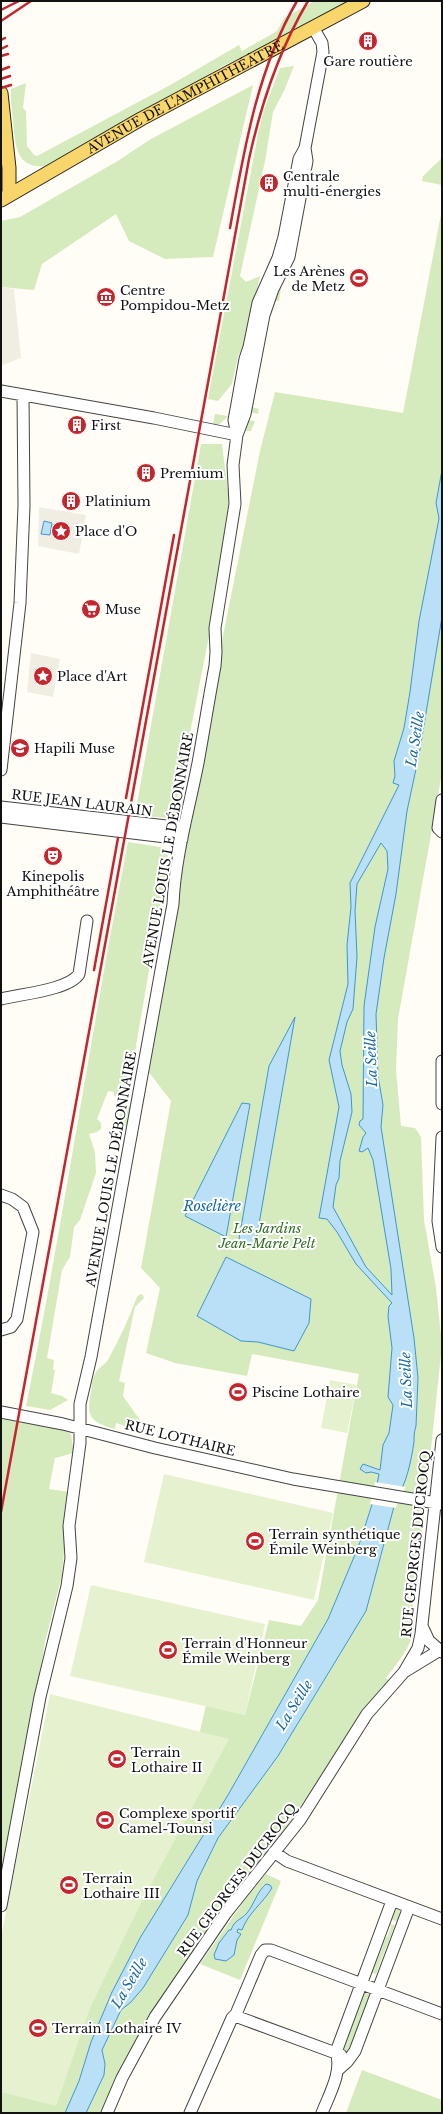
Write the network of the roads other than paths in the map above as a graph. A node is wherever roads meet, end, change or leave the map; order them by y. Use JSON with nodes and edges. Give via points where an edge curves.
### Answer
{"nodes":[{"id":1,"x":363,"y":1,"type":"edge"},
{"id":2,"x":314,"y":28,"type":"junction"},
{"id":3,"x":1,"y":93,"type":"edge"},
{"id":4,"x":5,"y":198,"type":"edge"},
{"id":5,"x":1,"y":391,"type":"edge"},
{"id":6,"x":22,"y":395,"type":"junction"},
{"id":7,"x":237,"y":434,"type":"junction"},
{"id":8,"x":1,"y":770,"type":"edge"},
{"id":9,"x":442,"y":800,"type":"edge"},
{"id":10,"x":1,"y":808,"type":"edge"},
{"id":11,"x":1,"y":817,"type":"edge"},
{"id":12,"x":442,"y":832,"type":"edge"},
{"id":13,"x":183,"y":834,"type":"junction"},
{"id":14,"x":88,"y":922,"type":"dead end"},
{"id":15,"x":1,"y":999,"type":"edge"},
{"id":16,"x":442,"y":1061,"type":"edge"},
{"id":17,"x":442,"y":1104,"type":"edge"},
{"id":18,"x":442,"y":1137,"type":"edge"},
{"id":19,"x":1,"y":1195,"type":"edge"},
{"id":20,"x":442,"y":1248,"type":"edge"},
{"id":21,"x":1,"y":1330,"type":"edge"},
{"id":22,"x":1,"y":1412,"type":"edge"},
{"id":23,"x":80,"y":1428,"type":"junction"},
{"id":24,"x":442,"y":1440,"type":"edge"},
{"id":25,"x":438,"y":1503,"type":"edge"},
{"id":26,"x":422,"y":1626,"type":"junction"},
{"id":27,"x":441,"y":1651,"type":"edge"},
{"id":28,"x":404,"y":1672,"type":"junction"},
{"id":29,"x":274,"y":1852,"type":"junction"},
{"id":30,"x":392,"y":1901,"type":"junction"},
{"id":31,"x":1,"y":1906,"type":"edge"},
{"id":32,"x":409,"y":1907,"type":"junction"},
{"id":33,"x":442,"y":1919,"type":"edge"},
{"id":34,"x":361,"y":1984,"type":"junction"},
{"id":35,"x":378,"y":1990,"type":"junction"},
{"id":36,"x":442,"y":2014,"type":"edge"},
{"id":37,"x":235,"y":2016,"type":"junction"},
{"id":38,"x":336,"y":2052,"type":"junction"},
{"id":39,"x":350,"y":2058,"type":"junction"},
{"id":40,"x":338,"y":2070,"type":"junction"},
{"id":41,"x":106,"y":2113,"type":"edge"},
{"id":42,"x":190,"y":2113,"type":"edge"},
{"id":43,"x":322,"y":2113,"type":"edge"}],
"edges":[{"from":1,"to":2,"type":"main road","name":"AVENUE DE L'AMPHITHÉÂTRE"},
{"from":2,"to":4,"type":"main road","name":"AVENUE DE L'AMPHITHÉÂTRE","via":[[141,119]]},
{"from":2,"to":7,"type":"street","name":"AVENUE LOUIS LE DÉBONNAIRE","via":[[322,43],[323,52],[305,148],[307,161],[289,257],[273,289],[264,315],[246,414]]},
{"from":3,"to":4,"type":"main road","via":[[9,168]]},
{"from":5,"to":6,"type":"street"},
{"from":6,"to":7,"type":"street"},
{"from":6,"to":8,"type":"street","via":[[24,499],[20,604]]},
{"from":7,"to":13,"type":"street","name":"AVENUE LOUIS LE DÉBONNAIRE","via":[[233,465],[235,506],[214,628],[215,666]]},
{"from":9,"to":12,"type":"street","via":[[438,828]]},
{"from":10,"to":13,"type":"street","name":"RUE JEAN LAURAIN"},
{"from":11,"to":13,"type":"street","name":"RUE JEAN LAURAIN"},
{"from":13,"to":23,"type":"street","name":"AVENUE LOUIS LE DÉBONNAIRE","via":[[143,1076],[81,1401]]},
{"from":14,"to":15,"type":"street","via":[[79,974],[76,978],[67,984]]},
{"from":16,"to":17,"type":"street"},
{"from":18,"to":20,"type":"street","via":[[438,1221]]},
{"from":19,"to":21,"type":"street","via":[[23,1207],[33,1232],[17,1320],[11,1327]]},
{"from":22,"to":23,"type":"street","name":"RUE LOTHAIRE"},
{"from":23,"to":25,"type":"street","name":"RUE LOTHAIRE","via":[[274,1475]]},
{"from":23,"to":31,"type":"street","name":"AVENUE LOUIS LE DÉBONNAIRE","via":[[69,1526],[71,1558],[67,1586],[40,1697]]},
{"from":24,"to":25,"type":"street","name":"RUE GEORGES DUCROCQ"},
{"from":25,"to":26,"type":"street","name":"RUE GEORGES DUCROCQ"},
{"from":26,"to":27,"type":"street","via":[[429,1641]]},
{"from":26,"to":28,"type":"street","name":"RUE GEORGES DUCROCQ","via":[[418,1648]]},
{"from":27,"to":28,"type":"street","name":"RUE GEORGES DUCROCQ"},
{"from":28,"to":29,"type":"street","name":"RUE GEORGES DUCROCQ","via":[[367,1714],[310,1805]]},
{"from":29,"to":30,"type":"street","via":[[287,1861]]},
{"from":29,"to":41,"type":"street","name":"RUE GEORGES DUCROCQ","via":[[226,1913],[151,2024]]},
{"from":30,"to":32,"type":"street"},
{"from":30,"to":34,"type":"street"},
{"from":32,"to":33,"type":"street"},
{"from":32,"to":35,"type":"street"},
{"from":34,"to":35,"type":"street"},
{"from":34,"to":37,"type":"street","via":[[271,1950],[265,1950]]},
{"from":34,"to":38,"type":"street"},
{"from":35,"to":36,"type":"street"},
{"from":35,"to":39,"type":"street"},
{"from":37,"to":38,"type":"street"},
{"from":37,"to":42,"type":"street"},
{"from":38,"to":39,"type":"street"},
{"from":38,"to":40,"type":"street","via":[[339,2060]]},
{"from":39,"to":40,"type":"street"},
{"from":40,"to":43,"type":"street"}]}
